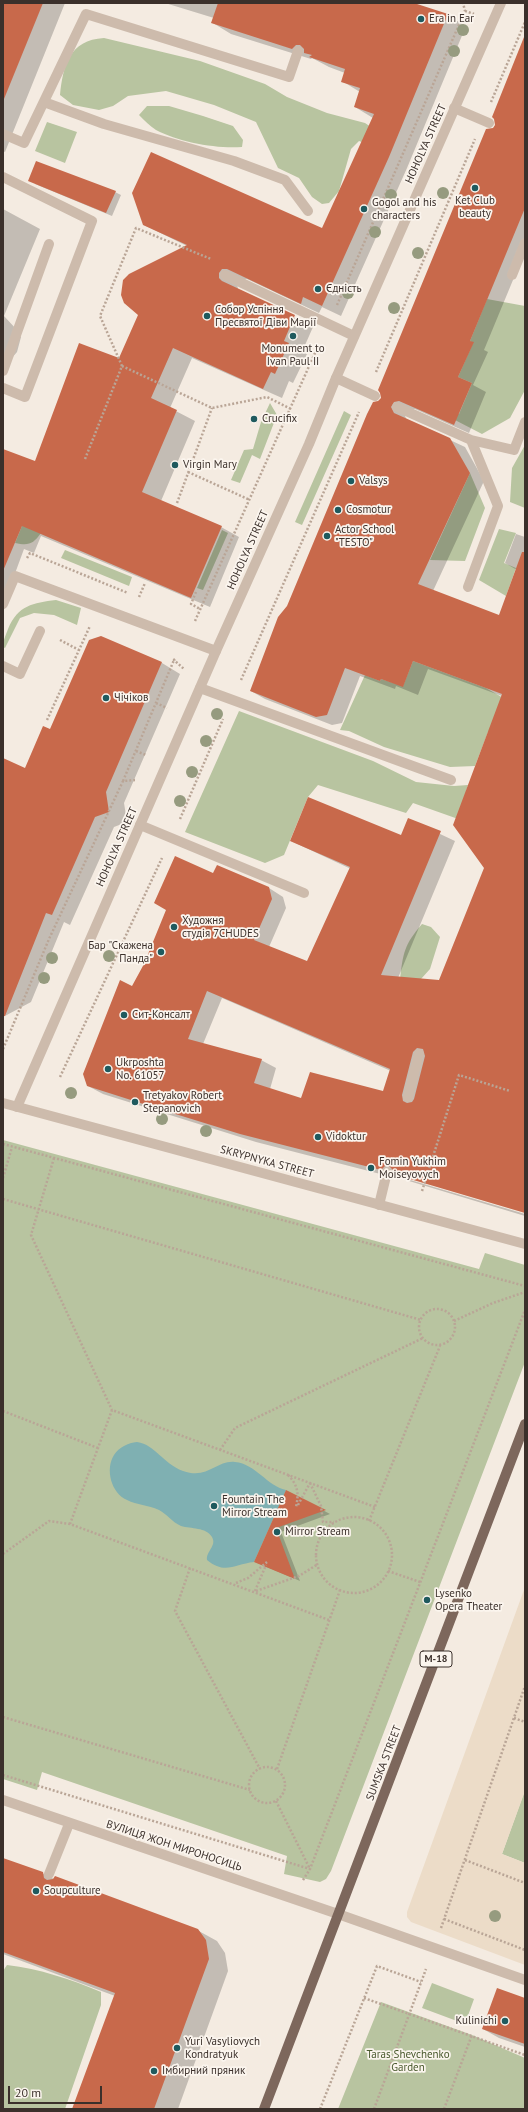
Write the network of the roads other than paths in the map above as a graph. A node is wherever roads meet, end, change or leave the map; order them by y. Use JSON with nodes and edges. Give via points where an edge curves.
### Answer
{"nodes":[{"id":1,"x":501,"y":3,"type":"edge"},
{"id":2,"x":298,"y":51,"type":"dead end"},
{"id":3,"x":44,"y":102,"type":"junction"},
{"id":4,"x":454,"y":108,"type":"junction"},
{"id":5,"x":486,"y":122,"type":"road end"},
{"id":6,"x":3,"y":134,"type":"edge"},
{"id":7,"x":3,"y":178,"type":"edge"},
{"id":8,"x":308,"y":211,"type":"dead end"},
{"id":9,"x":49,"y":244,"type":"dead end"},
{"id":10,"x":525,"y":244,"type":"edge"},
{"id":11,"x":226,"y":275,"type":"road end"},
{"id":12,"x":512,"y":275,"type":"dead end"},
{"id":13,"x":354,"y":336,"type":"junction"},
{"id":14,"x":3,"y":371,"type":"edge"},
{"id":15,"x":336,"y":378,"type":"junction"},
{"id":16,"x":3,"y":388,"type":"edge"},
{"id":17,"x":371,"y":394,"type":"road end"},
{"id":18,"x":397,"y":407,"type":"dead end"},
{"id":19,"x":525,"y":422,"type":"edge"},
{"id":20,"x":471,"y":440,"type":"junction"},
{"id":21,"x":468,"y":587,"type":"dead end"},
{"id":22,"x":3,"y":604,"type":"edge"},
{"id":23,"x":40,"y":631,"type":"dead end"},
{"id":24,"x":216,"y":651,"type":"junction"},
{"id":25,"x":3,"y":666,"type":"edge"},
{"id":26,"x":200,"y":688,"type":"junction"},
{"id":27,"x":451,"y":780,"type":"dead end"},
{"id":28,"x":140,"y":825,"type":"junction"},
{"id":29,"x":304,"y":893,"type":"dead end"},
{"id":30,"x":419,"y":1054,"type":"dead end"},
{"id":31,"x":408,"y":1096,"type":"dead end"},
{"id":32,"x":3,"y":1103,"type":"edge"},
{"id":33,"x":17,"y":1107,"type":"junction"},
{"id":34,"x":387,"y":1172,"type":"dead end"},
{"id":35,"x":379,"y":1205,"type":"junction"},
{"id":36,"x":525,"y":1244,"type":"edge"},
{"id":37,"x":525,"y":1424,"type":"edge"},
{"id":38,"x":3,"y":1800,"type":"edge"},
{"id":39,"x":69,"y":1824,"type":"junction"},
{"id":40,"x":49,"y":1874,"type":"dead end"},
{"id":41,"x":338,"y":1914,"type":"junction"},
{"id":42,"x":525,"y":1980,"type":"edge"},
{"id":43,"x":264,"y":2109,"type":"edge"}],
"edges":[{"from":1,"to":4,"type":"street","name":"HOHOLYA STREET"},
{"from":2,"to":3,"type":"street","via":[[290,77],[86,14]]},
{"from":3,"to":6,"type":"street","via":[[24,143]]},
{"from":3,"to":8,"type":"street","via":[[104,124],[234,161],[285,180]]},
{"from":4,"to":5,"type":"street"},
{"from":4,"to":13,"type":"street","name":"HOHOLYA STREET"},
{"from":7,"to":16,"type":"street","via":[[92,221],[25,397]]},
{"from":9,"to":14,"type":"street"},
{"from":10,"to":12,"type":"street"},
{"from":11,"to":13,"type":"street"},
{"from":13,"to":15,"type":"street","name":"HOHOLYA STREET"},
{"from":15,"to":17,"type":"street"},
{"from":15,"to":24,"type":"street","name":"HOHOLYA STREET"},
{"from":18,"to":20,"type":"street"},
{"from":19,"to":20,"type":"street","via":[[514,450]]},
{"from":20,"to":21,"type":"street","via":[[498,506]]},
{"from":22,"to":24,"type":"street","via":[[15,576]]},
{"from":23,"to":25,"type":"street","via":[[20,674]]},
{"from":24,"to":26,"type":"street","name":"HOHOLYA STREET"},
{"from":26,"to":27,"type":"street"},
{"from":26,"to":28,"type":"street","name":"HOHOLYA STREET"},
{"from":28,"to":29,"type":"street"},
{"from":28,"to":33,"type":"street","name":"HOHOLYA STREET"},
{"from":30,"to":31,"type":"street"},
{"from":32,"to":33,"type":"street","name":"SKRYPNYKA STREET"},
{"from":33,"to":35,"type":"street","name":"SKRYPNYKA STREET"},
{"from":34,"to":35,"type":"street"},
{"from":35,"to":36,"type":"street","name":"SKRYPNYKA STREET"},
{"from":37,"to":41,"type":"main road","name":"SUMSKA STREET","number":"М-18"},
{"from":38,"to":39,"type":"street","name":"ВУЛИЦЯ ЖОН МИРОНОСИЦЬ"},
{"from":39,"to":40,"type":"street"},
{"from":39,"to":41,"type":"street","name":"ВУЛИЦЯ ЖОН МИРОНОСИЦЬ"},
{"from":41,"to":42,"type":"street","name":"ВУЛИЦЯ ЖОН МИРОНОСИЦЬ"},
{"from":41,"to":43,"type":"main road","name":"SUMSKA STREET"}]}
